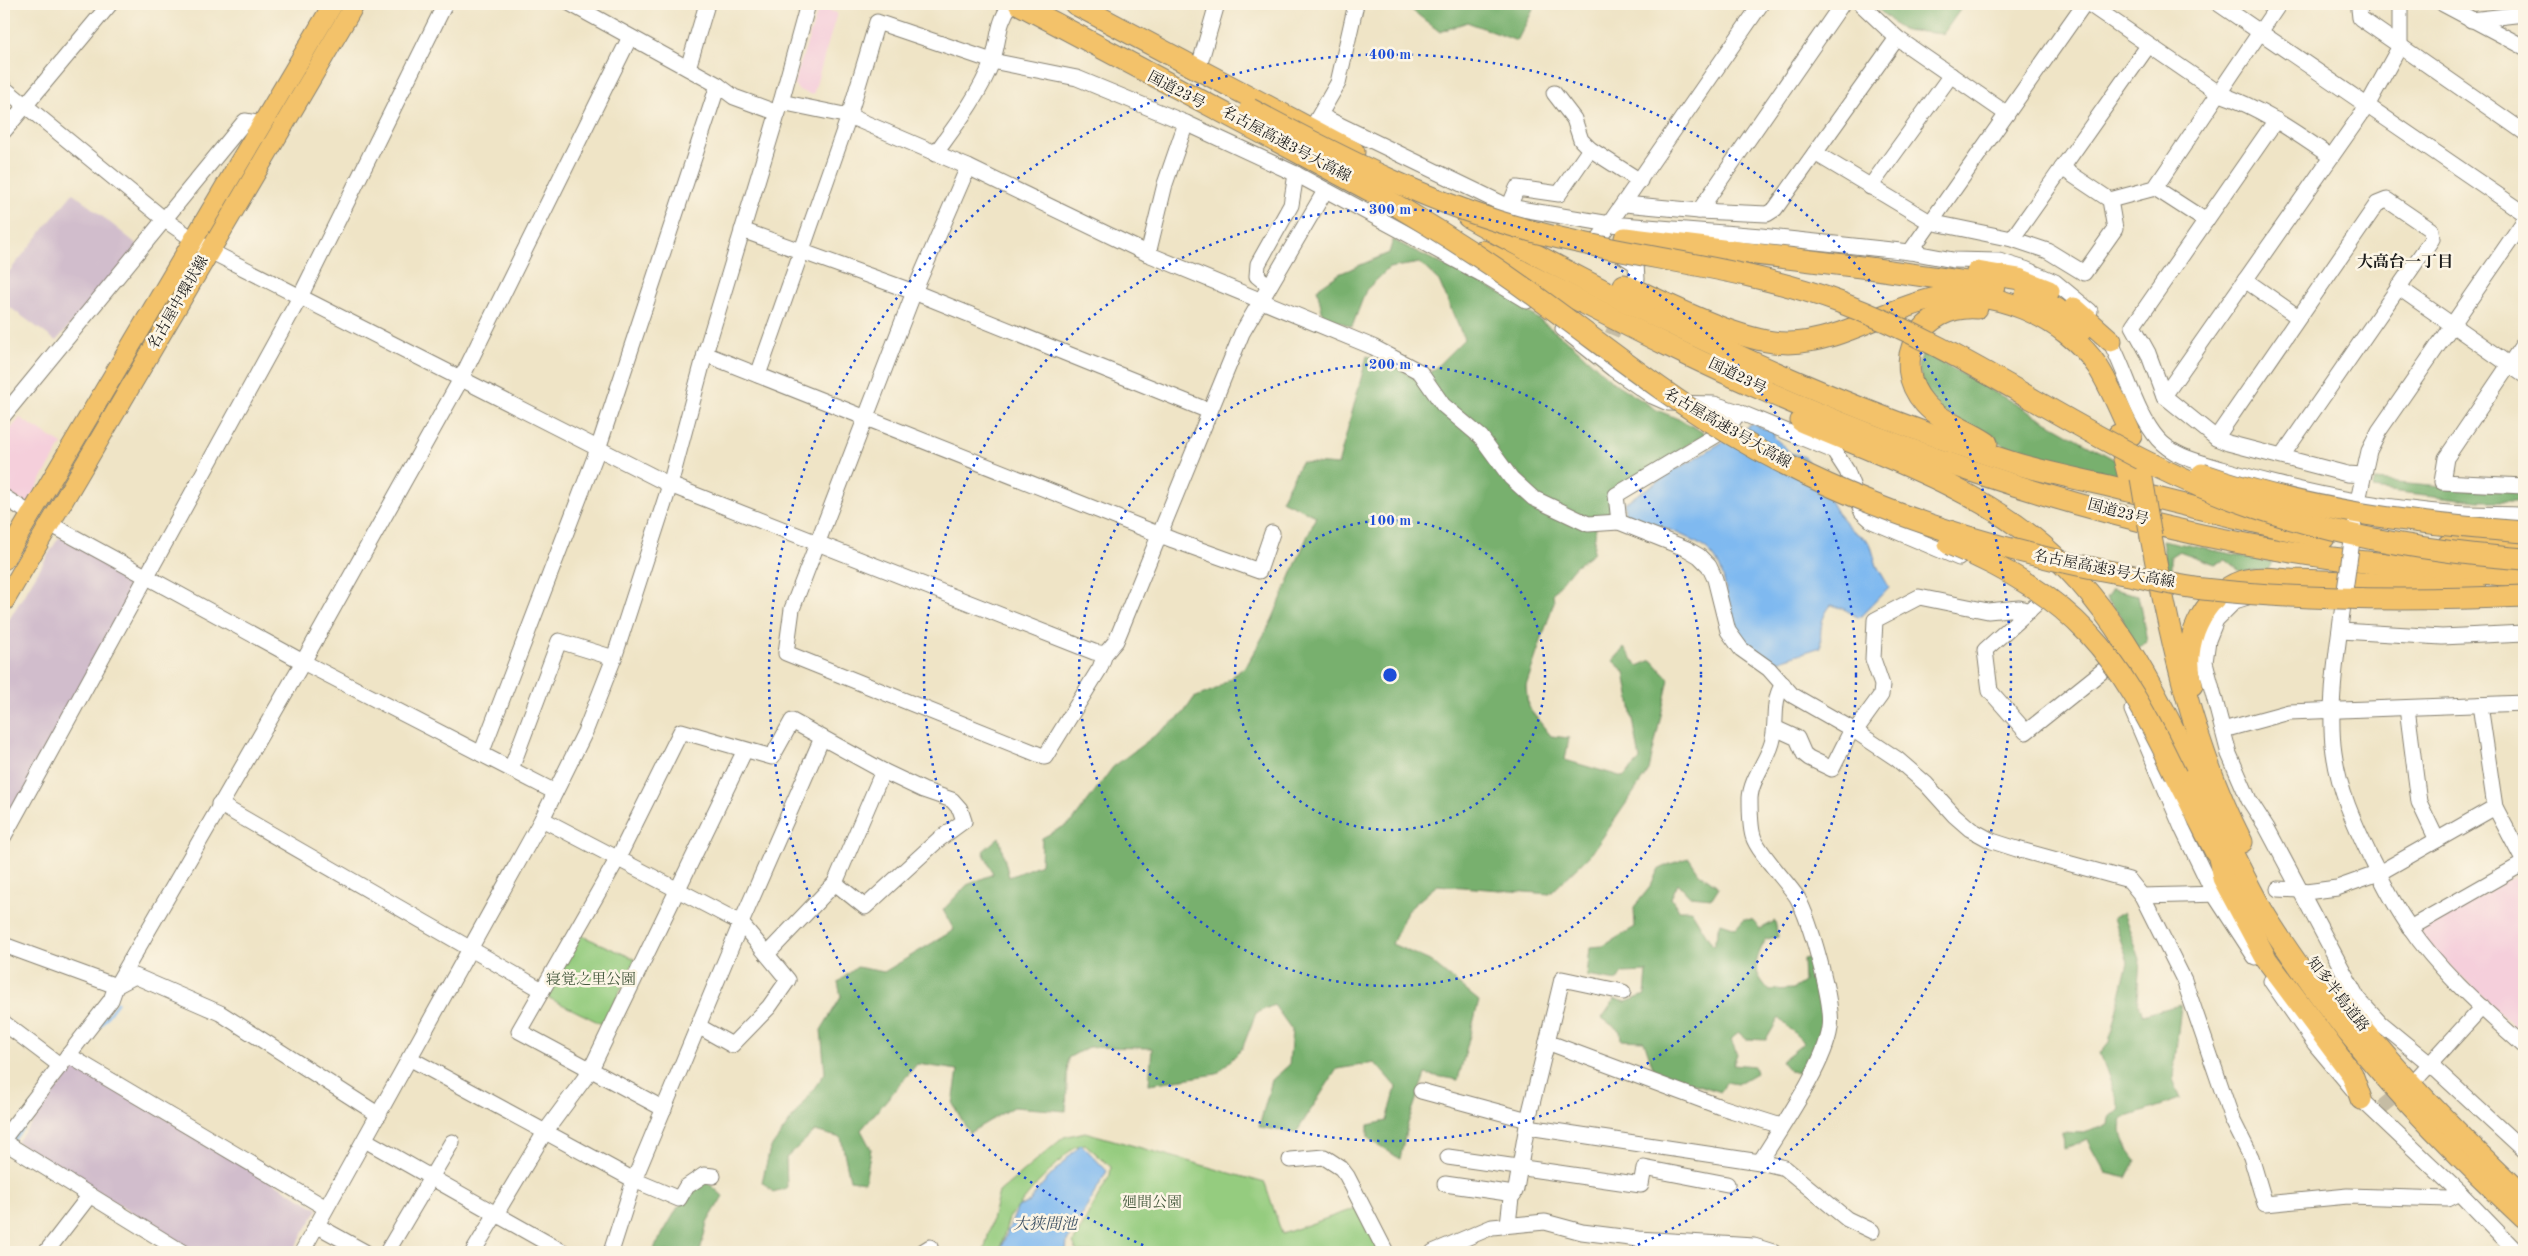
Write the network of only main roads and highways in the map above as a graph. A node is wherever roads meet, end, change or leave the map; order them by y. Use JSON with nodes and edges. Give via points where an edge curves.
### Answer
{"nodes":[{"id":1,"x":333,"y":4,"type":"edge"},
{"id":2,"x":355,"y":4,"type":"edge"},
{"id":3,"x":1011,"y":4,"type":"edge"},
{"id":4,"x":1019,"y":4,"type":"edge"},
{"id":5,"x":1052,"y":4,"type":"edge"},
{"id":6,"x":1074,"y":4,"type":"edge"},
{"id":7,"x":1111,"y":4,"type":"edge"},
{"id":8,"x":1141,"y":40,"type":"junction"},
{"id":9,"x":1486,"y":223,"type":"junction"},
{"id":10,"x":202,"y":246,"type":"junction"},
{"id":11,"x":1872,"y":264,"type":"junction"},
{"id":12,"x":2111,"y":341,"type":"road end"},
{"id":13,"x":1769,"y":393,"type":"junction"},
{"id":14,"x":2070,"y":421,"type":"junction"},
{"id":15,"x":2131,"y":435,"type":"junction"},
{"id":16,"x":1782,"y":463,"type":"junction"},
{"id":17,"x":2017,"y":464,"type":"junction"},
{"id":18,"x":2135,"y":476,"type":"junction"},
{"id":19,"x":2524,"y":532,"type":"edge"},
{"id":20,"x":2145,"y":534,"type":"junction"},
{"id":21,"x":2524,"y":541,"type":"edge"},
{"id":22,"x":2428,"y":545,"type":"junction"},
{"id":23,"x":2524,"y":549,"type":"edge"},
{"id":24,"x":2524,"y":559,"type":"edge"},
{"id":25,"x":4,"y":560,"type":"edge"},
{"id":26,"x":2524,"y":577,"type":"edge"},
{"id":27,"x":2524,"y":586,"type":"edge"},
{"id":28,"x":2202,"y":589,"type":"junction"},
{"id":29,"x":2524,"y":596,"type":"edge"},
{"id":30,"x":4,"y":602,"type":"edge"},
{"id":31,"x":2524,"y":610,"type":"edge"},
{"id":32,"x":2204,"y":755,"type":"junction"},
{"id":33,"x":2201,"y":789,"type":"junction"},
{"id":34,"x":2219,"y":858,"type":"junction"},
{"id":35,"x":2372,"y":1106,"type":"road end"},
{"id":36,"x":2524,"y":1197,"type":"edge"},
{"id":37,"x":2524,"y":1218,"type":"edge"},
{"id":38,"x":2524,"y":1226,"type":"edge"}],
"edges":[{"from":1,"to":10,"type":"main road","name":"名古屋中環状線","via":[[263,124]]},
{"from":2,"to":10,"type":"main road","name":"名古屋中環状線"},
{"from":3,"to":13,"type":"highway","name":"国道23号","via":[[1374,196]]},
{"from":4,"to":16,"type":"highway","name":"名古屋高速3号大高線","bridge":true,"via":[[1425,222],[1541,300],[1667,395]]},
{"from":5,"to":9,"type":"highway","name":"名古屋高速3号大高線","bridge":true,"via":[[1333,153]]},
{"from":6,"to":8,"type":"highway","name":"国道23号"},
{"from":7,"to":8,"type":"highway","via":[[1118,23]]},
{"from":8,"to":9,"type":"highway","name":"国道23号","via":[[1198,70],[1316,122]]},
{"from":9,"to":11,"type":"highway","bridge":true,"via":[[1515,217],[1625,238]]},
{"from":9,"to":14,"type":"highway","name":"名古屋高速3号大高線","bridge":true,"via":[[1745,274],[1834,300],[1934,345]]},
{"from":9,"to":15,"type":"highway","via":[[1726,328],[1774,342],[1821,340],[1939,298],[2001,301],[2032,312],[2085,352],[2097,366]]},
{"from":9,"to":17,"type":"highway","name":"国道23号","via":[[1647,311],[1832,396]]},
{"from":10,"to":25,"type":"main road","name":"名古屋中環状線"},
{"from":10,"to":30,"type":"main road","name":"名古屋中環状線"},
{"from":11,"to":12,"type":"highway","via":[[2000,275],[2042,287],[2066,301]]},
{"from":11,"to":15,"type":"highway","via":[[2007,288],[2038,298],[2057,309],[2080,330],[2102,359],[2126,404]]},
{"from":13,"to":26,"type":"highway","name":"国道23号","via":[[1888,440],[2016,485],[2128,516],[2233,541],[2330,558]]},
{"from":13,"to":33,"type":"highway","via":[[1794,417],[1978,500],[2043,546],[2077,580],[2127,646]]},
{"from":14,"to":19,"type":"highway","bridge":true,"via":[[2182,467],[2286,498],[2361,514]]},
{"from":14,"to":24,"type":"highway","name":"名古屋高速3号大高線","bridge":true,"via":[[2212,492],[2298,522],[2409,547]]},
{"from":15,"to":18,"type":"highway"},
{"from":16,"to":28,"type":"highway","name":"名古屋高速3号大高線","bridge":true,"via":[[1893,511],[1982,541],[2050,561]]},
{"from":16,"to":34,"type":"highway","bridge":true,"via":[[1861,505],[1985,559],[2055,601],[2092,636],[2138,700]]},
{"from":17,"to":18,"type":"highway","via":[[1936,414],[1915,388],[1910,359],[1913,346],[1920,332],[1941,313],[1970,308],[2005,313],[2033,324],[2064,343],[2099,388]]},
{"from":17,"to":22,"type":"highway","name":"国道23号","via":[[2328,538]]},
{"from":18,"to":20,"type":"highway","bridge":true},
{"from":20,"to":32,"type":"highway","via":[[2174,654]]},
{"from":20,"to":33,"type":"highway","via":[[2154,627],[2183,740]]},
{"from":21,"to":22,"type":"highway"},
{"from":22,"to":23,"type":"highway","name":"国道23号"},
{"from":27,"to":32,"type":"highway","via":[[2518,590],[2266,579],[2244,580],[2228,587],[2201,614],[2190,654],[2190,678],[2202,716]]},
{"from":28,"to":29,"type":"highway","name":"名古屋高速3号大高線","bridge":true,"via":[[2334,599]]},
{"from":28,"to":31,"type":"highway","bridge":true,"via":[[2231,597],[2333,607],[2424,611]]},
{"from":32,"to":36,"type":"highway","name":"知多半島道路","via":[[2254,866],[2307,957],[2386,1058],[2448,1124]]},
{"from":33,"to":37,"type":"highway","name":"知多半島道路","via":[[2262,911],[2331,1013],[2404,1100]]},
{"from":34,"to":35,"type":"highway","via":[[2223,878],[2262,953]]},
{"from":34,"to":38,"type":"highway","via":[[2278,958],[2367,1078],[2423,1139]]}]}
